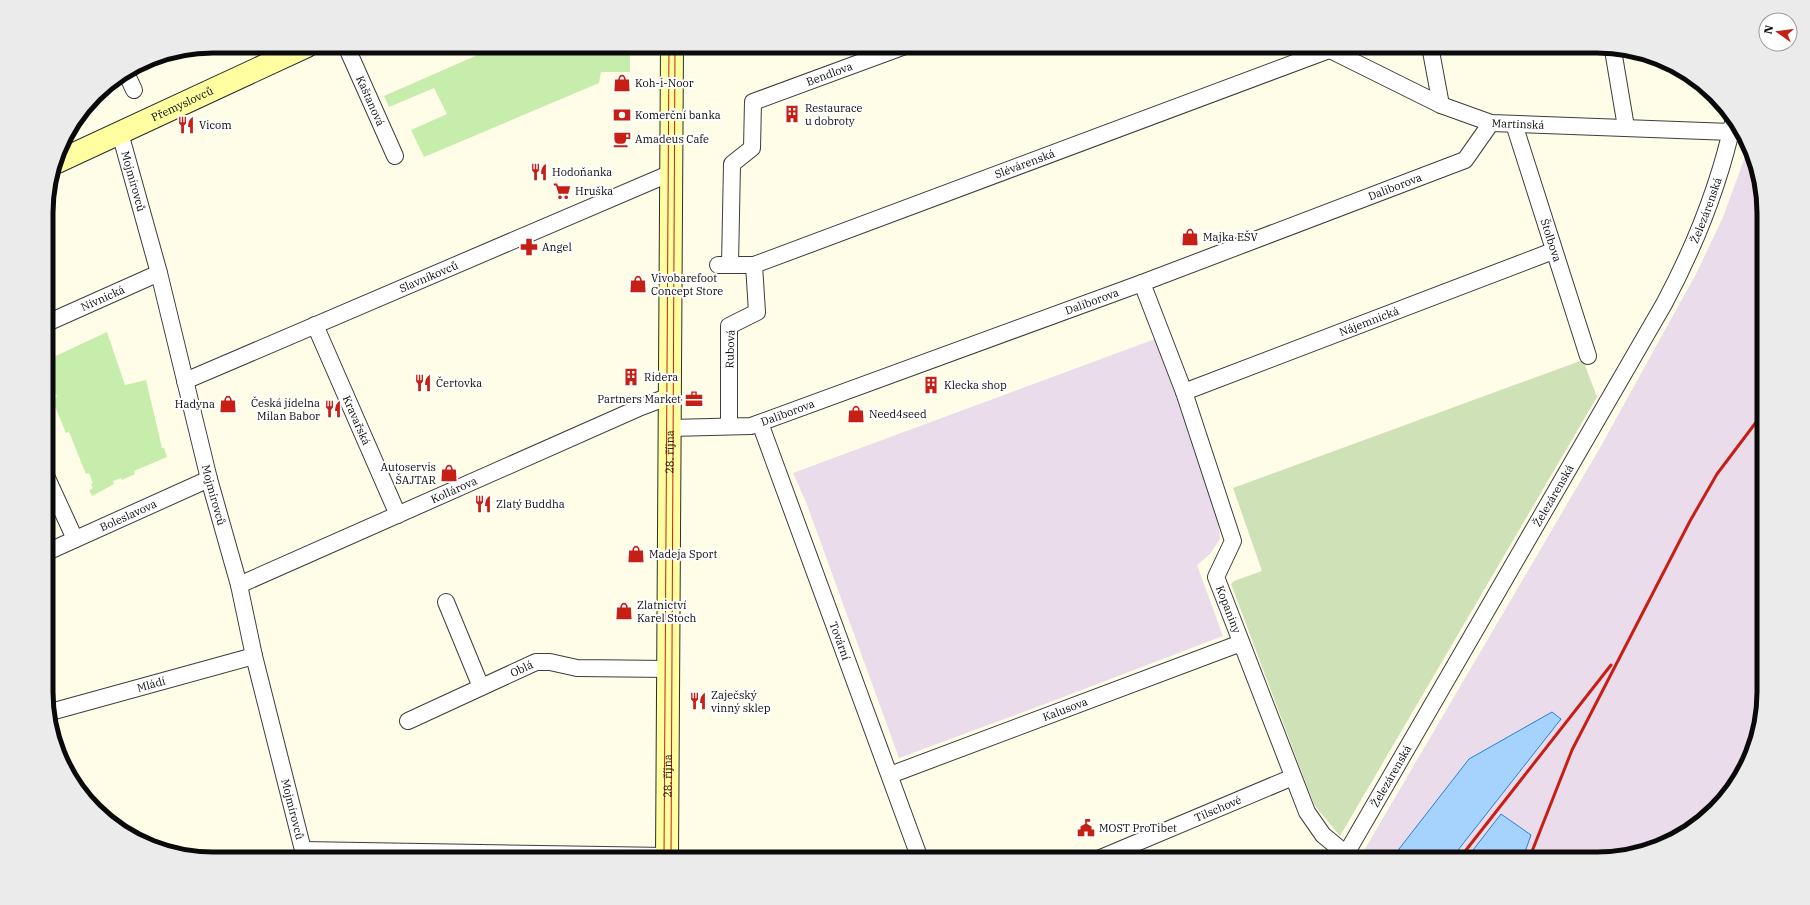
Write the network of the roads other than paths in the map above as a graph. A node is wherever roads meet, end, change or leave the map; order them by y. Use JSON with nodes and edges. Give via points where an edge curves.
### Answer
{"nodes":[{"id":1,"x":292,"y":53,"type":"edge"},
{"id":2,"x":349,"y":53,"type":"edge"},
{"id":3,"x":672,"y":53,"type":"edge"},
{"id":4,"x":886,"y":53,"type":"edge"},
{"id":5,"x":1312,"y":53,"type":"edge"},
{"id":6,"x":1335,"y":53,"type":"edge"},
{"id":7,"x":1431,"y":53,"type":"edge"},
{"id":8,"x":1614,"y":54,"type":"edge"},
{"id":9,"x":128,"y":77,"type":"edge"},
{"id":10,"x":134,"y":90,"type":"dead end"},
{"id":11,"x":1441,"y":105,"type":"junction"},
{"id":12,"x":1491,"y":123,"type":"junction"},
{"id":13,"x":1514,"y":124,"type":"junction"},
{"id":14,"x":1731,"y":125,"type":"edge"},
{"id":15,"x":1732,"y":126,"type":"edge"},
{"id":16,"x":1626,"y":127,"type":"junction"},
{"id":17,"x":120,"y":132,"type":"junction"},
{"id":18,"x":395,"y":156,"type":"dead end"},
{"id":19,"x":62,"y":160,"type":"edge"},
{"id":20,"x":671,"y":172,"type":"junction"},
{"id":21,"x":1554,"y":251,"type":"junction"},
{"id":22,"x":724,"y":265,"type":"joint"},
{"id":23,"x":754,"y":265,"type":"junction"},
{"id":24,"x":158,"y":273,"type":"junction"},
{"id":25,"x":1142,"y":283,"type":"junction"},
{"id":26,"x":53,"y":320,"type":"edge"},
{"id":27,"x":315,"y":325,"type":"junction"},
{"id":28,"x":1588,"y":356,"type":"dead end"},
{"id":29,"x":186,"y":381,"type":"junction"},
{"id":30,"x":1184,"y":392,"type":"junction"},
{"id":31,"x":670,"y":396,"type":"junction"},
{"id":32,"x":760,"y":423,"type":"junction"},
{"id":33,"x":729,"y":426,"type":"junction"},
{"id":34,"x":670,"y":428,"type":"junction"},
{"id":35,"x":209,"y":479,"type":"junction"},
{"id":36,"x":53,"y":491,"type":"edge"},
{"id":37,"x":398,"y":515,"type":"junction"},
{"id":38,"x":76,"y":539,"type":"junction"},
{"id":39,"x":53,"y":549,"type":"edge"},
{"id":40,"x":239,"y":585,"type":"junction"},
{"id":41,"x":446,"y":602,"type":"dead end"},
{"id":42,"x":1241,"y":643,"type":"junction"},
{"id":43,"x":254,"y":656,"type":"junction"},
{"id":44,"x":669,"y":669,"type":"junction"},
{"id":45,"x":482,"y":687,"type":"junction"},
{"id":46,"x":54,"y":711,"type":"edge"},
{"id":47,"x":408,"y":721,"type":"dead end"},
{"id":48,"x":890,"y":775,"type":"junction"},
{"id":49,"x":1293,"y":777,"type":"junction"},
{"id":50,"x":302,"y":852,"type":"edge"},
{"id":51,"x":667,"y":852,"type":"edge"},
{"id":52,"x":918,"y":852,"type":"edge"},
{"id":53,"x":1115,"y":852,"type":"edge"},
{"id":54,"x":1340,"y":852,"type":"edge"},
{"id":55,"x":1346,"y":852,"type":"edge"}],
"edges":[{"from":1,"to":17,"type":"main road","name":"Přemyslovců"},
{"from":2,"to":18,"type":"street","name":"Kaštanová"},
{"from":3,"to":20,"type":"main road","name":"28. října"},
{"from":4,"to":22,"type":"street","name":"Bendlova","via":[[753,102],[752,148],[732,164]]},
{"from":5,"to":23,"type":"street","name":"Slévárenská"},
{"from":6,"to":11,"type":"street","name":"Martinská"},
{"from":7,"to":11,"type":"street"},
{"from":8,"to":16,"type":"street"},
{"from":9,"to":10,"type":"street"},
{"from":11,"to":12,"type":"street","name":"Martinská"},
{"from":12,"to":13,"type":"street","name":"Martinská"},
{"from":12,"to":25,"type":"street","name":"Daliborova","via":[[1465,160]]},
{"from":13,"to":16,"type":"street","name":"Martinská"},
{"from":13,"to":21,"type":"street","name":"Štolbova"},
{"from":14,"to":16,"type":"street","name":"Martinská"},
{"from":15,"to":55,"type":"street","name":"Železárenská","via":[[1717,180],[1694,241],[1653,326]]},
{"from":17,"to":19,"type":"main road","name":"Přemyslovců"},
{"from":17,"to":24,"type":"street","name":"Mojmírovců"},
{"from":20,"to":27,"type":"street","name":"Slavníkovců"},
{"from":20,"to":31,"type":"main road","name":"28. října"},
{"from":21,"to":28,"type":"street","name":"Štolbova"},
{"from":21,"to":30,"type":"street","name":"Nájemnická"},
{"from":22,"to":23,"type":"street","name":"Slévárenská"},
{"from":23,"to":33,"type":"street","name":"Rubová","via":[[757,312],[729,326]]},
{"from":24,"to":26,"type":"street","name":"Nivnická"},
{"from":24,"to":29,"type":"street","name":"Mojmírovců"},
{"from":25,"to":30,"type":"street","name":"Kopaniny"},
{"from":25,"to":32,"type":"street","name":"Daliborova"},
{"from":27,"to":29,"type":"street","name":"Slavníkovců"},
{"from":27,"to":37,"type":"street","name":"Kravařská"},
{"from":29,"to":35,"type":"street","name":"Mojmírovců"},
{"from":30,"to":42,"type":"street","name":"Kopaniny","via":[[1233,541],[1216,577]]},
{"from":31,"to":34,"type":"main road","name":"28. října"},
{"from":31,"to":37,"type":"street","name":"Kollárova"},
{"from":32,"to":33,"type":"street","name":"Daliborova","via":[[751,426]]},
{"from":32,"to":48,"type":"street","name":"Tovární"},
{"from":33,"to":34,"type":"street","name":"Daliborova"},
{"from":34,"to":44,"type":"main road","name":"28. října"},
{"from":35,"to":38,"type":"street","name":"Boleslavova"},
{"from":35,"to":40,"type":"street","name":"Mojmírovců"},
{"from":36,"to":38,"type":"street"},
{"from":37,"to":40,"type":"street","name":"Kollárova"},
{"from":38,"to":39,"type":"street","name":"Boleslavova"},
{"from":40,"to":43,"type":"street","name":"Mojmírovců"},
{"from":41,"to":45,"type":"street"},
{"from":42,"to":48,"type":"street","name":"Kalusova"},
{"from":42,"to":49,"type":"street","name":"Kopaniny"},
{"from":43,"to":46,"type":"street","name":"Mládí"},
{"from":43,"to":50,"type":"street","name":"Mojmírovců"},
{"from":44,"to":45,"type":"street","name":"Oblá","via":[[577,668],[539,662]]},
{"from":44,"to":51,"type":"main road","name":"28. října"},
{"from":45,"to":47,"type":"street","name":"Oblá"},
{"from":48,"to":52,"type":"street","name":"Tovární"},
{"from":49,"to":53,"type":"street","name":"Tilschové"},
{"from":49,"to":54,"type":"street","name":"Kopaniny","via":[[1312,821]]}]}
